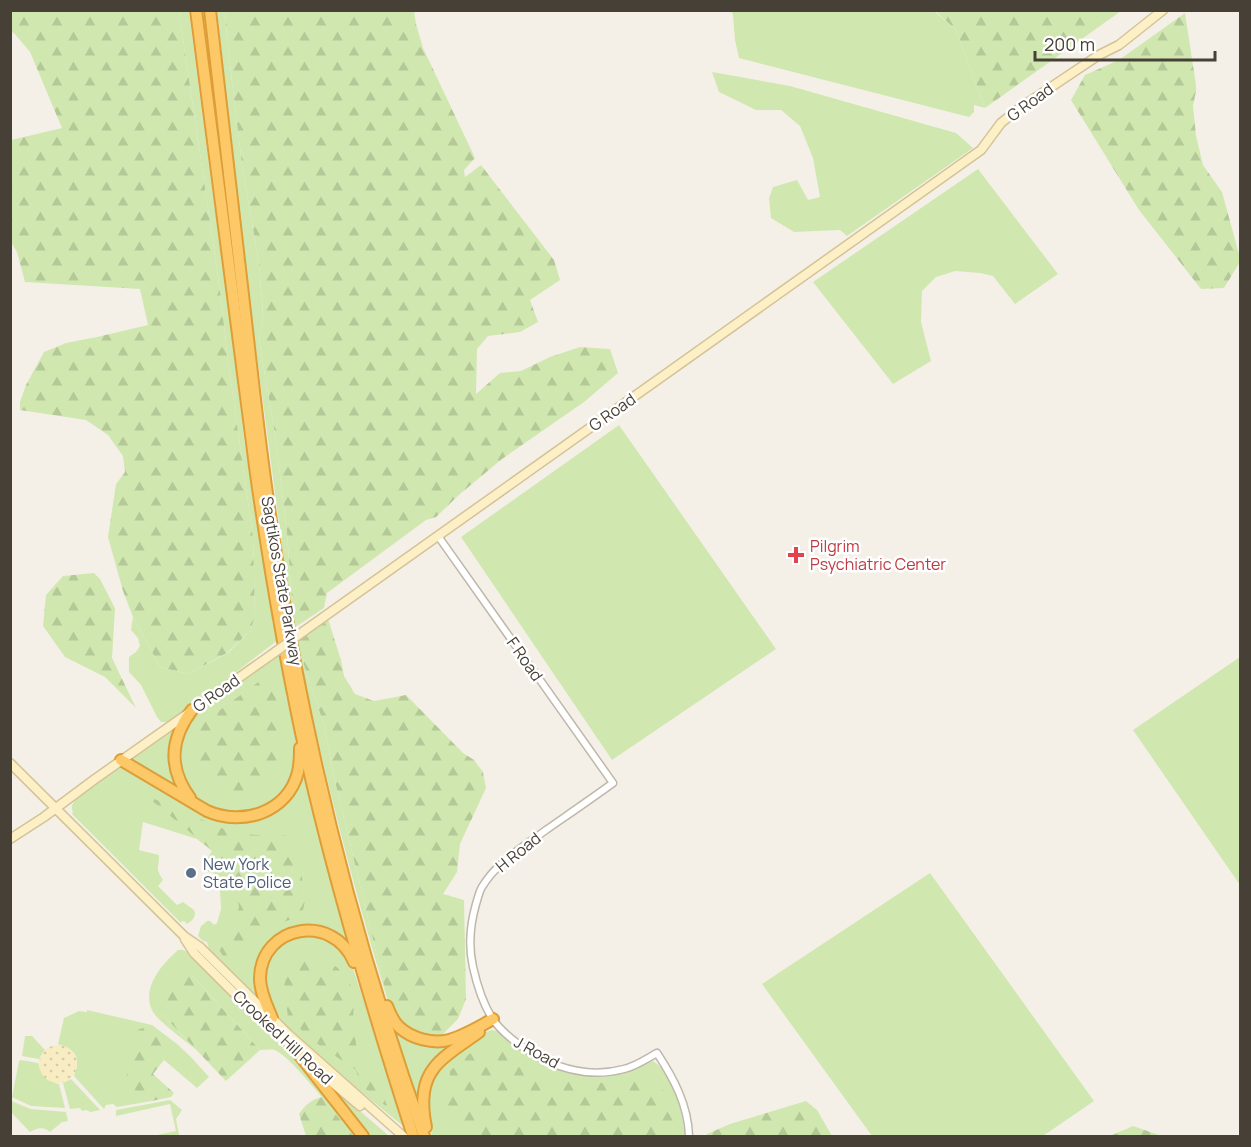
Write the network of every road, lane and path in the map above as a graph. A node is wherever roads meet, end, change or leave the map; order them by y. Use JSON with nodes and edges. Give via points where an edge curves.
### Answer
{"nodes":[{"id":1,"x":196,"y":10,"type":"edge"},
{"id":2,"x":210,"y":10,"type":"edge"},
{"id":3,"x":1163,"y":10,"type":"edge"},
{"id":4,"x":438,"y":536,"type":"junction"},
{"id":5,"x":192,"y":710,"type":"junction"},
{"id":6,"x":299,"y":721,"type":"junction"},
{"id":7,"x":121,"y":760,"type":"junction"},
{"id":8,"x":10,"y":763,"type":"edge"},
{"id":9,"x":613,"y":783,"type":"joint"},
{"id":10,"x":194,"y":803,"type":"junction"},
{"id":11,"x":54,"y":808,"type":"junction"},
{"id":12,"x":10,"y":839,"type":"edge"},
{"id":13,"x":358,"y":930,"type":"junction"},
{"id":14,"x":184,"y":936,"type":"junction"},
{"id":15,"x":374,"y":1010,"type":"junction"},
{"id":16,"x":272,"y":1018,"type":"junction"},
{"id":17,"x":493,"y":1019,"type":"junction"},
{"id":18,"x":297,"y":1052,"type":"junction"},
{"id":19,"x":393,"y":1128,"type":"junction"},
{"id":20,"x":363,"y":1137,"type":"edge"},
{"id":21,"x":403,"y":1137,"type":"edge"},
{"id":22,"x":413,"y":1137,"type":"edge"},
{"id":23,"x":426,"y":1137,"type":"edge"},
{"id":24,"x":688,"y":1137,"type":"edge"}],
"edges":[{"from":1,"to":6,"type":"highway","name":"Sagtikos State Parkway","via":[[266,542]]},
{"from":2,"to":13,"type":"highway","name":"Sagtikos State Parkway","via":[[277,564],[316,762]]},
{"from":3,"to":4,"type":"street","name":"G Road","via":[[1119,45],[1017,110],[1001,123],[981,150]]},
{"from":4,"to":5,"type":"street","name":"G Road","bridge":true},
{"from":4,"to":9,"type":"street","name":"F Road"},
{"from":5,"to":7,"type":"street","name":"G Road"},
{"from":5,"to":10,"type":"highway","via":[[180,727],[174,755],[180,782]]},
{"from":6,"to":10,"type":"highway","via":[[298,772],[289,791],[278,802],[264,812],[238,818],[215,814]]},
{"from":6,"to":15,"type":"highway","name":"Sagtikos State Parkway","via":[[338,884]]},
{"from":7,"to":10,"type":"highway"},
{"from":7,"to":11,"type":"street","name":"G Road"},
{"from":8,"to":11,"type":"street","name":"Crooked Hill Road"},
{"from":9,"to":17,"type":"street","name":"H Road","via":[[513,854],[480,890],[470,933],[471,961],[478,989]]},
{"from":11,"to":12,"type":"street","name":"G Road"},
{"from":11,"to":14,"type":"street","name":"Crooked Hill Road"},
{"from":13,"to":17,"type":"highway","via":[[387,1007],[406,1032],[427,1040],[448,1040]]},
{"from":13,"to":23,"type":"highway","name":"Sagtikos State Parkway"},
{"from":14,"to":16,"type":"street","name":"Crooked Hill Road","via":[[200,946]]},
{"from":14,"to":18,"type":"street","name":"Crooked Hill Road","via":[[194,953]]},
{"from":15,"to":16,"type":"highway","via":[[345,945],[329,934],[309,930],[281,939],[264,961],[260,986]]},
{"from":15,"to":22,"type":"highway","name":"Sagtikos State Parkway"},
{"from":16,"to":19,"type":"street","name":"Crooked Hill Road"},
{"from":17,"to":23,"type":"highway","via":[[429,1075],[423,1097]]},
{"from":17,"to":24,"type":"street","name":"J Road","via":[[503,1032],[531,1053],[577,1071],[623,1069],[657,1053],[683,1101]]},
{"from":18,"to":19,"type":"street","name":"Crooked Hill Road"},
{"from":18,"to":20,"type":"highway"},
{"from":19,"to":21,"type":"street","name":"Crooked Hill Road"}]}
